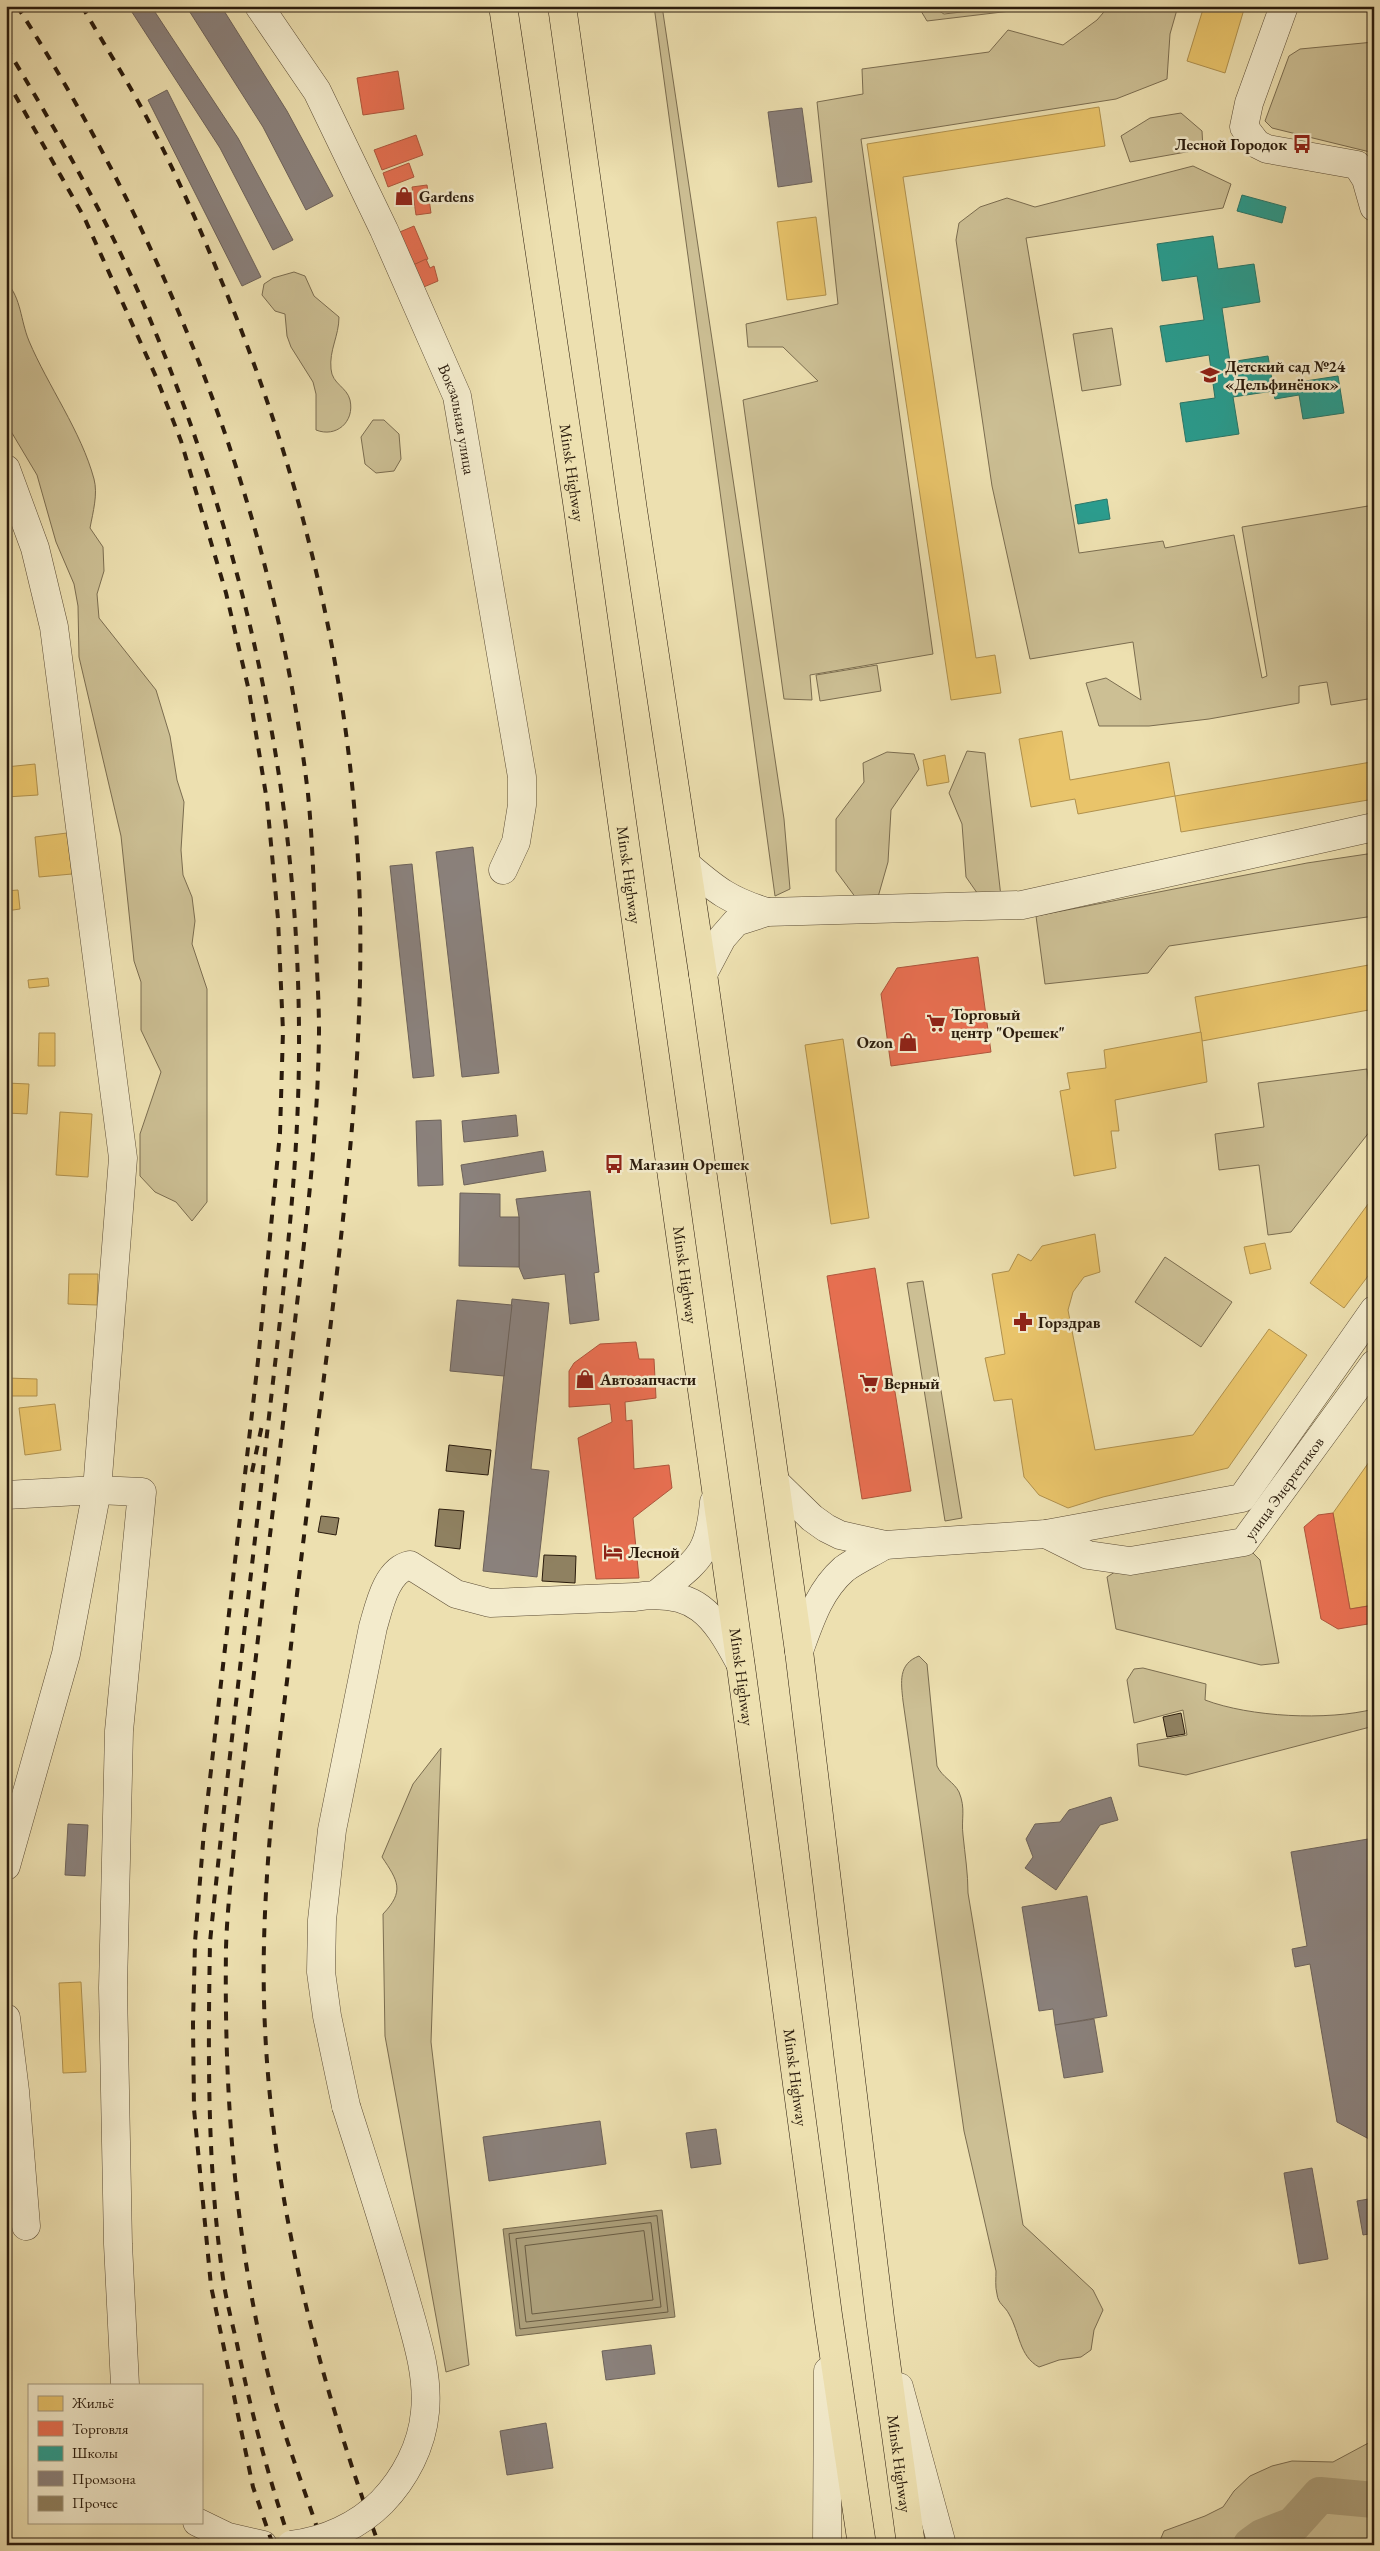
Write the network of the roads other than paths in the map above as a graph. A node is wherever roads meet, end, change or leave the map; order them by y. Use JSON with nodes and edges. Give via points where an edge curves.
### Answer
{"nodes":[{"id":1,"x":259,"y":6,"type":"edge"},
{"id":2,"x":503,"y":6,"type":"edge"},
{"id":3,"x":562,"y":6,"type":"edge"},
{"id":4,"x":1284,"y":6,"type":"edge"},
{"id":5,"x":1374,"y":207,"type":"edge"},
{"id":6,"x":6,"y":469,"type":"edge"},
{"id":7,"x":1374,"y":827,"type":"edge"},
{"id":8,"x":686,"y":865,"type":"junction"},
{"id":9,"x":503,"y":870,"type":"dead end"},
{"id":10,"x":768,"y":912,"type":"junction"},
{"id":11,"x":702,"y":974,"type":"junction"},
{"id":12,"x":1374,"y":1310,"type":"edge"},
{"id":13,"x":1374,"y":1364,"type":"edge"},
{"id":14,"x":775,"y":1482,"type":"junction"},
{"id":15,"x":715,"y":1488,"type":"junction"},
{"id":16,"x":97,"y":1490,"type":"junction"},
{"id":17,"x":6,"y":1495,"type":"edge"},
{"id":18,"x":1046,"y":1534,"type":"junction"},
{"id":19,"x":885,"y":1545,"type":"junction"},
{"id":20,"x":657,"y":1594,"type":"junction"},
{"id":21,"x":799,"y":1651,"type":"junction"},
{"id":22,"x":742,"y":1666,"type":"junction"},
{"id":23,"x":6,"y":1866,"type":"edge"},
{"id":24,"x":6,"y":2018,"type":"edge"},
{"id":25,"x":26,"y":2226,"type":"dead end"},
{"id":26,"x":828,"y":2315,"type":"junction"},
{"id":27,"x":880,"y":2318,"type":"junction"},
{"id":28,"x":125,"y":2384,"type":"edge"},
{"id":29,"x":201,"y":2524,"type":"edge"},
{"id":30,"x":263,"y":2545,"type":"edge"},
{"id":31,"x":291,"y":2545,"type":"edge"},
{"id":32,"x":827,"y":2545,"type":"edge"},
{"id":33,"x":862,"y":2545,"type":"edge"},
{"id":34,"x":911,"y":2545,"type":"edge"},
{"id":35,"x":942,"y":2545,"type":"edge"}],
"edges":[{"from":1,"to":9,"type":"street","name":"Вокзальная улица","via":[[317,91],[384,230],[457,396],[522,777],[522,805],[516,842]]},
{"from":2,"to":15,"type":"highway","name":"Minsk Highway","via":[[577,502]]},
{"from":3,"to":8,"type":"highway","name":"Minsk Highway"},
{"from":4,"to":5,"type":"street","via":[[1249,103],[1244,127],[1257,144],[1266,149],[1357,165],[1366,179]]},
{"from":6,"to":16,"type":"street","via":[[34,548],[54,627],[123,1158]]},
{"from":7,"to":10,"type":"street","via":[[1022,905]]},
{"from":8,"to":10,"type":"street","via":[[719,893],[739,904]]},
{"from":8,"to":11,"type":"highway","name":"Minsk Highway"},
{"from":10,"to":11,"type":"street","via":[[736,922],[722,938]]},
{"from":11,"to":14,"type":"highway","name":"Minsk Highway"},
{"from":12,"to":18,"type":"street","via":[[1242,1498]]},
{"from":13,"to":18,"type":"street","name":"улица Энергетиков","via":[[1244,1542],[1130,1561],[1088,1555]]},
{"from":14,"to":19,"type":"street","via":[[826,1528],[840,1535]]},
{"from":14,"to":21,"type":"highway","name":"Minsk Highway"},
{"from":15,"to":20,"type":"street","via":[[712,1526],[702,1553]]},
{"from":15,"to":22,"type":"highway","name":"Minsk Highway"},
{"from":16,"to":17,"type":"street"},
{"from":16,"to":23,"type":"street","via":[[66,1654]]},
{"from":16,"to":28,"type":"street","via":[[142,1492],[119,1731],[113,1988],[118,2244]]},
{"from":18,"to":19,"type":"street"},
{"from":19,"to":21,"type":"street","via":[[845,1569],[829,1586],[813,1610]]},
{"from":20,"to":22,"type":"street","via":[[705,1609],[723,1631]]},
{"from":20,"to":31,"type":"street","bridge":true,"via":[[490,1604],[456,1594],[410,1565],[403,1567],[388,1586],[374,1627],[334,1820],[322,1920],[321,1972],[346,2106],[419,2347],[426,2390],[425,2412],[414,2455],[390,2493],[374,2509],[337,2533]]},
{"from":21,"to":27,"type":"highway","name":"Minsk Highway"},
{"from":22,"to":26,"type":"highway","name":"Minsk Highway"},
{"from":24,"to":25,"type":"street"},
{"from":26,"to":32,"type":"street"},
{"from":26,"to":33,"type":"highway","name":"Minsk Highway"},
{"from":27,"to":34,"type":"highway","name":"Minsk Highway"},
{"from":27,"to":35,"type":"street"},
{"from":29,"to":30,"type":"street","via":[[228,2537]]}]}
